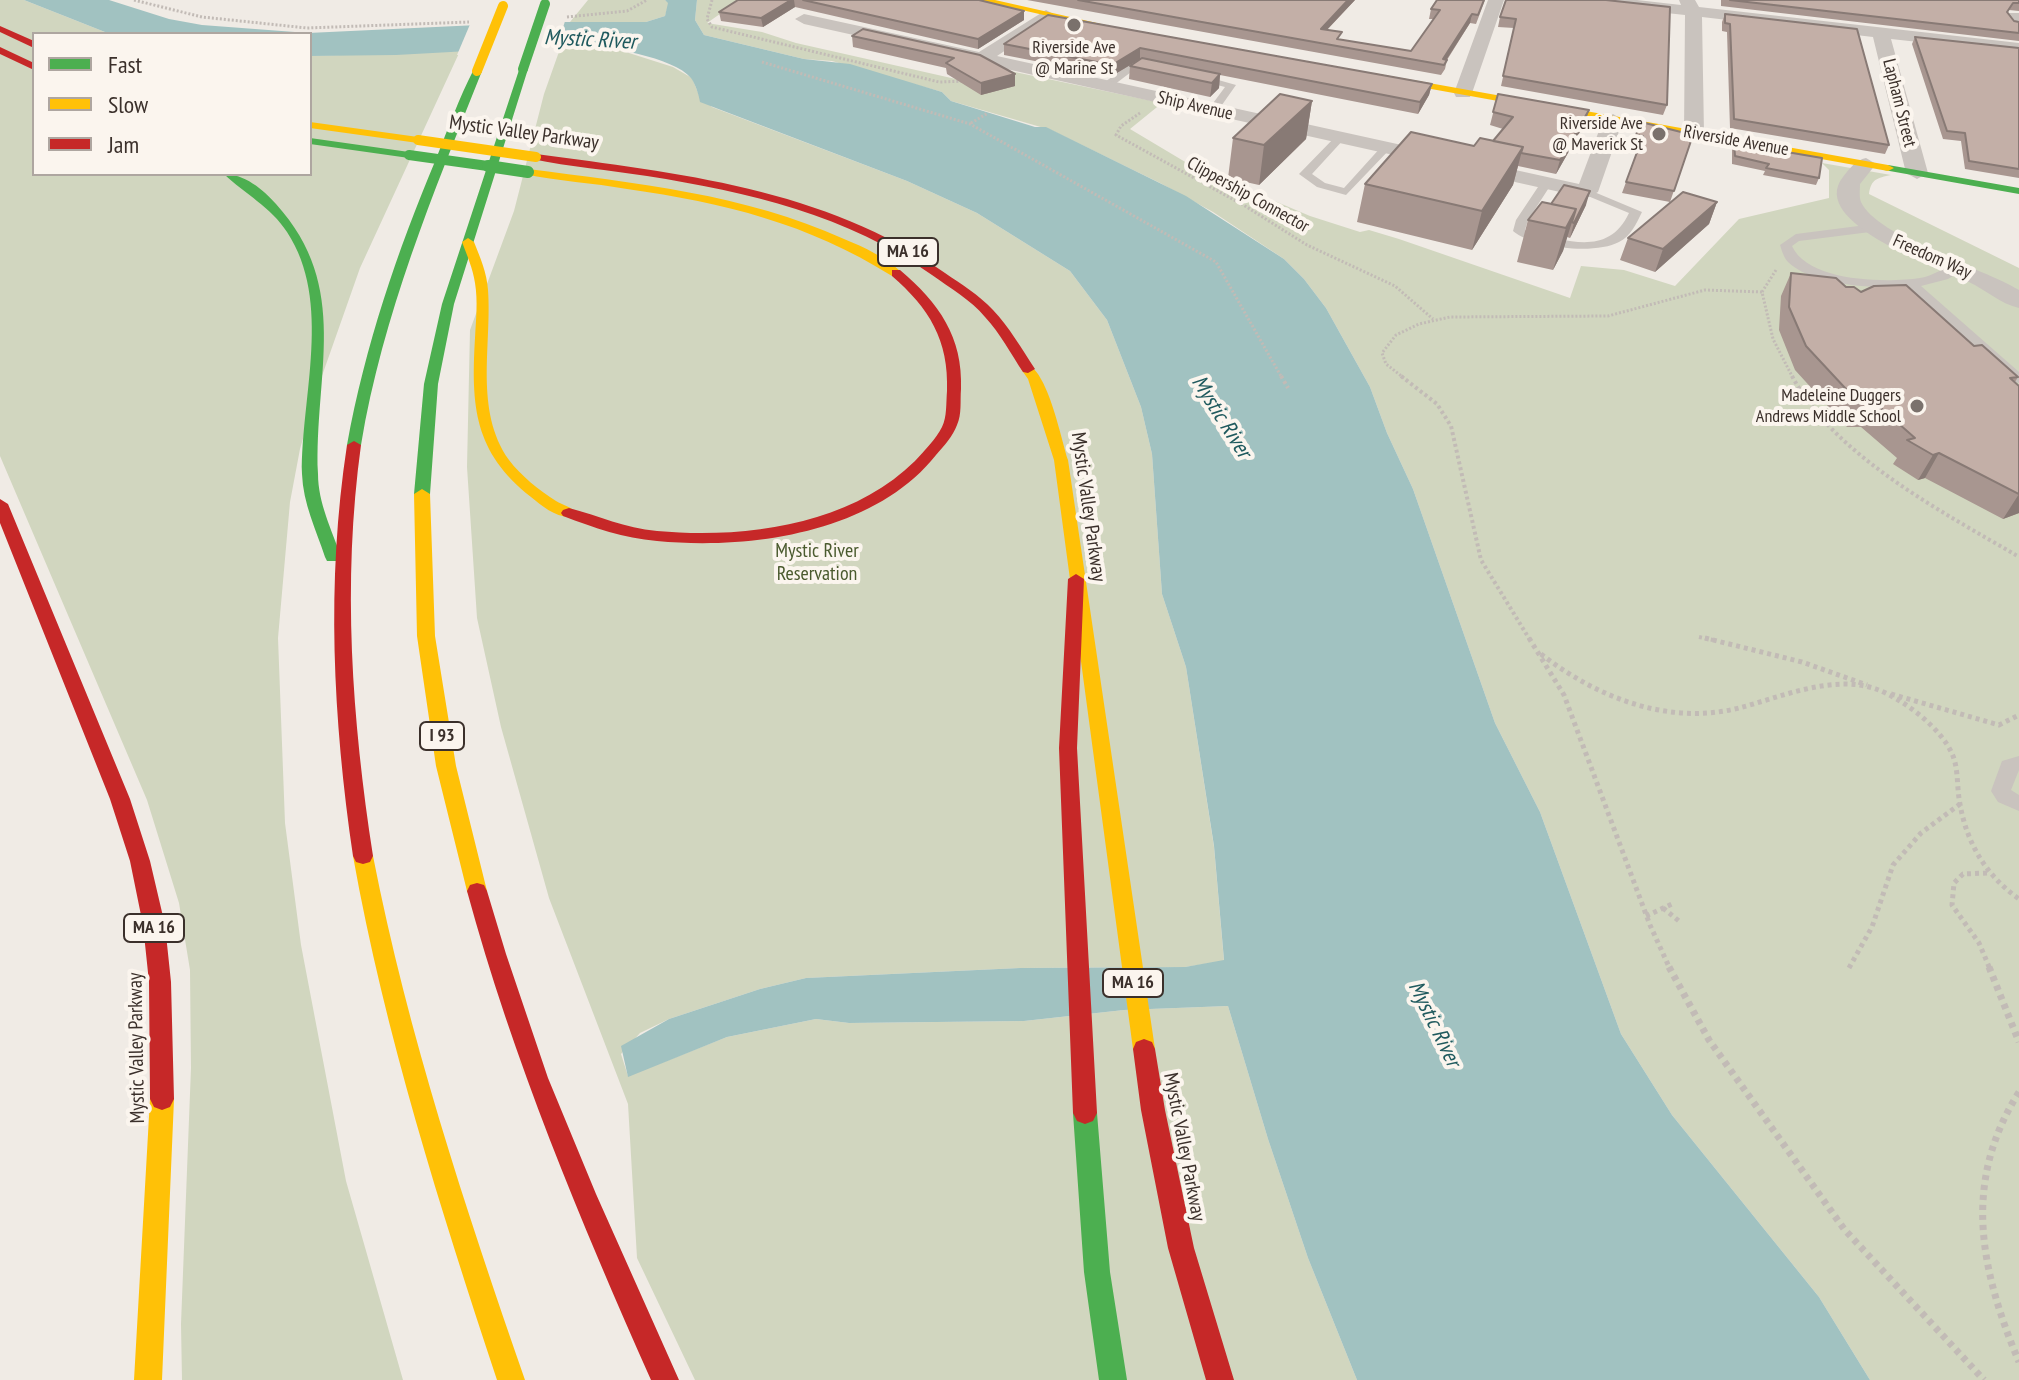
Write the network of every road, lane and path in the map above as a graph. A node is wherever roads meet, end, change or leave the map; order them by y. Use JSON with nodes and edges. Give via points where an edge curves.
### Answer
{"nodes":[{"id":1,"x":134,"y":0,"type":"edge"},
{"id":2,"x":647,"y":0,"type":"edge"},
{"id":3,"x":712,"y":0,"type":"edge"},
{"id":4,"x":982,"y":0,"type":"edge"},
{"id":5,"x":1061,"y":0,"type":"edge"},
{"id":6,"x":1496,"y":0,"type":"edge"},
{"id":7,"x":1592,"y":0,"type":"edge"},
{"id":8,"x":546,"y":2,"type":"edge"},
{"id":9,"x":504,"y":3,"type":"edge"},
{"id":10,"x":1690,"y":6,"type":"edge"},
{"id":11,"x":1046,"y":15,"type":"junction"},
{"id":12,"x":560,"y":18,"type":"dead end"},
{"id":13,"x":804,"y":19,"type":"dead end"},
{"id":14,"x":469,"y":22,"type":"dead end"},
{"id":15,"x":0,"y":29,"type":"edge"},
{"id":16,"x":1128,"y":30,"type":"edge"},
{"id":17,"x":1881,"y":34,"type":"junction"},
{"id":18,"x":32,"y":44,"type":"edge"},
{"id":19,"x":2019,"y":48,"type":"edge"},
{"id":20,"x":0,"y":52,"type":"edge"},
{"id":21,"x":982,"y":58,"type":"junction"},
{"id":22,"x":762,"y":62,"type":"dead end"},
{"id":23,"x":29,"y":64,"type":"edge"},
{"id":24,"x":1170,"y":71,"type":"edge"},
{"id":25,"x":1360,"y":73,"type":"edge"},
{"id":26,"x":1184,"y":74,"type":"edge"},
{"id":27,"x":975,"y":80,"type":"edge"},
{"id":28,"x":1106,"y":86,"type":"junction"},
{"id":29,"x":1463,"y":93,"type":"junction"},
{"id":30,"x":1139,"y":104,"type":"dead end"},
{"id":31,"x":1213,"y":110,"type":"junction"},
{"id":32,"x":988,"y":113,"type":"dead end"},
{"id":33,"x":1613,"y":120,"type":"junction"},
{"id":34,"x":970,"y":124,"type":"junction"},
{"id":35,"x":312,"y":125,"type":"edge"},
{"id":36,"x":1694,"y":134,"type":"junction"},
{"id":37,"x":1340,"y":138,"type":"junction"},
{"id":38,"x":312,"y":141,"type":"edge"},
{"id":39,"x":414,"y":148,"type":"junction"},
{"id":40,"x":1386,"y":148,"type":"junction"},
{"id":41,"x":532,"y":164,"type":"junction"},
{"id":42,"x":1866,"y":164,"type":"junction"},
{"id":43,"x":1917,"y":173,"type":"junction"},
{"id":44,"x":232,"y":176,"type":"edge"},
{"id":45,"x":1546,"y":183,"type":"junction"},
{"id":46,"x":2019,"y":191,"type":"edge"},
{"id":47,"x":1587,"y":192,"type":"junction"},
{"id":48,"x":1874,"y":228,"type":"junction"},
{"id":49,"x":468,"y":240,"type":"junction"},
{"id":50,"x":1773,"y":259,"type":"dead end"},
{"id":51,"x":1957,"y":268,"type":"junction"},
{"id":52,"x":1819,"y":276,"type":"junction"},
{"id":53,"x":1909,"y":282,"type":"junction"},
{"id":54,"x":1762,"y":292,"type":"junction"},
{"id":55,"x":1837,"y":292,"type":"edge"},
{"id":56,"x":2019,"y":301,"type":"edge"},
{"id":57,"x":1434,"y":319,"type":"junction"},
{"id":58,"x":2019,"y":379,"type":"edge"},
{"id":59,"x":1288,"y":388,"type":"dead end"},
{"id":60,"x":0,"y":504,"type":"edge"},
{"id":61,"x":2019,"y":557,"type":"edge"},
{"id":62,"x":1076,"y":579,"type":"junction"},
{"id":63,"x":342,"y":586,"type":"junction"},
{"id":64,"x":1699,"y":637,"type":"dead end"},
{"id":65,"x":1538,"y":651,"type":"junction"},
{"id":66,"x":1875,"y":689,"type":"junction"},
{"id":67,"x":2019,"y":715,"type":"edge"},
{"id":68,"x":2019,"y":763,"type":"edge"},
{"id":69,"x":1960,"y":804,"type":"junction"},
{"id":70,"x":2019,"y":804,"type":"edge"},
{"id":71,"x":1987,"y":873,"type":"junction"},
{"id":72,"x":2019,"y":899,"type":"edge"},
{"id":73,"x":1672,"y":904,"type":"dead end"},
{"id":74,"x":1663,"y":908,"type":"junction"},
{"id":75,"x":1646,"y":916,"type":"junction"},
{"id":76,"x":1679,"y":921,"type":"dead end"},
{"id":77,"x":1849,"y":968,"type":"dead end"},
{"id":78,"x":2019,"y":1042,"type":"edge"},
{"id":79,"x":2019,"y":1092,"type":"edge"},
{"id":80,"x":487,"y":1308,"type":"junction"},
{"id":81,"x":2019,"y":1362,"type":"edge"},
{"id":82,"x":148,"y":1380,"type":"edge"},
{"id":83,"x":493,"y":1380,"type":"edge"},
{"id":84,"x":511,"y":1380,"type":"edge"},
{"id":85,"x":665,"y":1380,"type":"edge"},
{"id":86,"x":1113,"y":1380,"type":"edge"},
{"id":87,"x":1220,"y":1380,"type":"edge"},
{"id":88,"x":1984,"y":1380,"type":"edge"}],
"edges":[{"from":1,"to":14,"type":"path","via":[[241,23],[307,28]]},
{"from":2,"to":12,"type":"path","via":[[627,11]]},
{"from":3,"to":27,"type":"path","via":[[707,19],[712,27],[939,82]]},
{"from":4,"to":11,"type":"main road"},
{"from":5,"to":11,"type":"main road"},
{"from":6,"to":29,"type":"street"},
{"from":7,"to":10,"type":"street"},
{"from":8,"to":49,"type":"main road","number":"I 93","bridge":true},
{"from":9,"to":63,"type":"main road","bridge":true,"via":[[408,247],[371,360],[352,452]]},
{"from":10,"to":17,"type":"street"},
{"from":10,"to":36,"type":"street"},
{"from":11,"to":16,"type":"main road"},
{"from":11,"to":21,"type":"street"},
{"from":13,"to":21,"type":"street","name":"Ship Avenue"},
{"from":15,"to":18,"type":"main road"},
{"from":17,"to":19,"type":"street"},
{"from":17,"to":43,"type":"street","name":"Lapham Street"},
{"from":20,"to":23,"type":"main road"},
{"from":21,"to":28,"type":"street","name":"Ship Avenue"},
{"from":22,"to":34,"type":"path"},
{"from":24,"to":28,"type":"lane","via":[[1135,65]]},
{"from":25,"to":29,"type":"main road","name":"Riverside Avenue"},
{"from":26,"to":31,"type":"lane","via":[[1230,85]]},
{"from":28,"to":31,"type":"street","name":"Ship Avenue"},
{"from":29,"to":33,"type":"main road","name":"Riverside Avenue"},
{"from":30,"to":57,"type":"path","name":"Clippership Connector","via":[[1143,111],[1116,135],[1317,250],[1402,290]]},
{"from":31,"to":37,"type":"street","name":"Ship Avenue"},
{"from":32,"to":34,"type":"path"},
{"from":33,"to":36,"type":"main road","name":"Riverside Avenue"},
{"from":33,"to":47,"type":"street"},
{"from":34,"to":59,"type":"path","via":[[1216,262]]},
{"from":35,"to":39,"type":"main road"},
{"from":36,"to":42,"type":"main road","name":"Riverside Avenue"},
{"from":37,"to":40,"type":"street","name":"Ship Avenue"},
{"from":37,"to":40,"type":"lane","via":[[1305,174],[1346,192]]},
{"from":38,"to":39,"type":"main road"},
{"from":39,"to":41,"type":"main road","bridge":true},
{"from":40,"to":45,"type":"street","name":"Ship Avenue"},
{"from":41,"to":49,"type":"main road","via":[[752,210],[825,235],[889,267],[928,301],[953,344],[958,395],[943,440],[900,485],[871,502],[778,533],[690,540],[652,537],[583,520],[526,490],[506,469],[485,432],[479,385],[482,286]]},
{"from":41,"to":62,"type":"main road","name":"Mystic Valley Parkway","number":"MA 16","via":[[695,179],[782,199],[872,233],[943,274],[1000,327],[1044,399],[1057,435]]},
{"from":42,"to":43,"type":"main road","name":"Riverside Avenue"},
{"from":42,"to":48,"type":"street","name":"Freedom Way","via":[[1852,175],[1848,188],[1854,209]]},
{"from":43,"to":46,"type":"main road","name":"Riverside Avenue"},
{"from":44,"to":63,"type":"main road","via":[[285,218],[312,264],[319,340],[310,479]]},
{"from":45,"to":47,"type":"street","name":"Ship Avenue"},
{"from":45,"to":47,"type":"lane","via":[[1519,231],[1595,248],[1617,238],[1636,212]]},
{"from":48,"to":51,"type":"street","name":"Freedom Way"},
{"from":48,"to":52,"type":"lane","via":[[1796,238],[1786,245],[1787,255]]},
{"from":49,"to":85,"type":"main road","number":"I 93","via":[[438,345],[421,483],[424,594],[440,726],[477,890],[538,1081]]},
{"from":50,"to":54,"type":"path","via":[[1776,271]]},
{"from":51,"to":53,"type":"lane","via":[[1940,278]]},
{"from":51,"to":56,"type":"street","name":"Freedom Way"},
{"from":52,"to":53,"type":"lane"},
{"from":52,"to":55,"type":"lane"},
{"from":53,"to":58,"type":"lane"},
{"from":54,"to":57,"type":"path","via":[[1700,289],[1610,316]]},
{"from":54,"to":61,"type":"path","via":[[1768,328],[1793,381],[1838,436]]},
{"from":57,"to":65,"type":"path","via":[[1412,324],[1390,338],[1382,353],[1386,364],[1437,404],[1451,426],[1481,560]]},
{"from":60,"to":82,"type":"main road","name":"Mystic Valley Parkway","number":"MA 16","via":[[121,803],[154,924],[162,1078]]},
{"from":62,"to":86,"type":"main road","via":[[1068,748],[1089,1187]]},
{"from":62,"to":87,"type":"main road","name":"Mystic Valley Parkway","number":"MA 16","via":[[1153,1110],[1181,1248]]},
{"from":63,"to":80,"type":"main road","via":[[350,762],[378,936],[433,1149]]},
{"from":64,"to":66,"type":"path","via":[[1802,662]]},
{"from":65,"to":66,"type":"path","via":[[1606,697],[1674,711],[1736,709],[1815,688]]},
{"from":65,"to":75,"type":"path","via":[[1564,695]]},
{"from":66,"to":67,"type":"path","via":[[1999,725]]},
{"from":66,"to":69,"type":"path","via":[[1901,703],[1947,746]]},
{"from":68,"to":70,"type":"lane","via":[[2009,766],[2001,791]]},
{"from":69,"to":71,"type":"path","via":[[1964,829]]},
{"from":69,"to":77,"type":"path","via":[[1921,833],[1893,865],[1872,927]]},
{"from":71,"to":72,"type":"path"},
{"from":71,"to":78,"type":"path","via":[[1963,874],[1954,883],[1952,905],[1979,943]]},
{"from":73,"to":74,"type":"path"},
{"from":74,"to":75,"type":"path"},
{"from":74,"to":76,"type":"path"},
{"from":75,"to":88,"type":"path","via":[[1709,1040],[1844,1229]]},
{"from":79,"to":81,"type":"path","via":[[1996,1132],[1983,1181],[1985,1263],[2001,1322]]},
{"from":80,"to":83,"type":"main road"},
{"from":80,"to":84,"type":"main road"}]}
